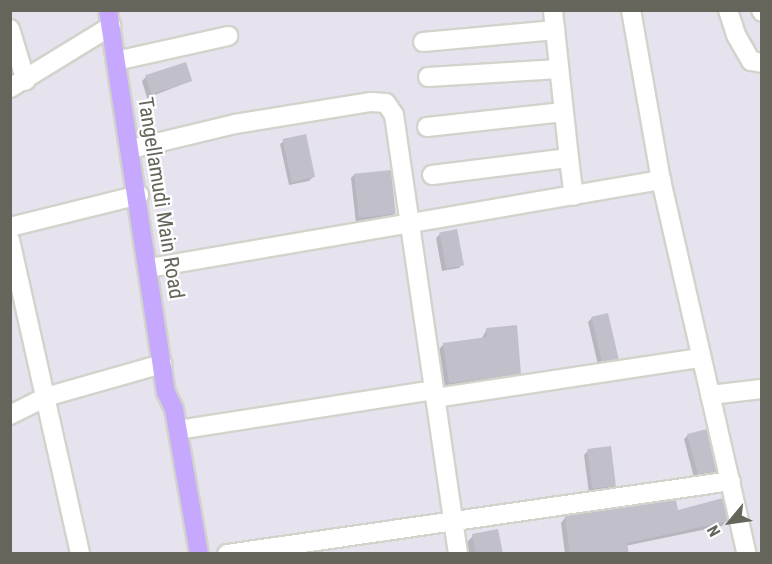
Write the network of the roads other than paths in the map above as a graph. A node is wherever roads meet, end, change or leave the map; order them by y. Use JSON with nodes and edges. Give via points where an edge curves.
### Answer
{"nodes":[{"id":1,"x":553,"y":10,"type":"edge"},
{"id":2,"x":631,"y":10,"type":"edge"},
{"id":3,"x":729,"y":10,"type":"edge"},
{"id":4,"x":109,"y":18,"type":"edge"},
{"id":5,"x":10,"y":29,"type":"edge"},
{"id":6,"x":555,"y":30,"type":"junction"},
{"id":7,"x":228,"y":36,"type":"dead end"},
{"id":8,"x":423,"y":42,"type":"dead end"},
{"id":9,"x":117,"y":61,"type":"junction"},
{"id":10,"x":762,"y":63,"type":"edge"},
{"id":11,"x":559,"y":69,"type":"junction"},
{"id":12,"x":428,"y":77,"type":"dead end"},
{"id":13,"x":18,"y":85,"type":"edge"},
{"id":14,"x":563,"y":112,"type":"junction"},
{"id":15,"x":427,"y":127,"type":"dead end"},
{"id":16,"x":131,"y":149,"type":"junction"},
{"id":17,"x":569,"y":159,"type":"junction"},
{"id":18,"x":432,"y":175,"type":"dead end"},
{"id":19,"x":661,"y":180,"type":"junction"},
{"id":20,"x":139,"y":195,"type":"junction"},
{"id":21,"x":574,"y":195,"type":"junction"},
{"id":22,"x":409,"y":224,"type":"junction"},
{"id":23,"x":10,"y":227,"type":"edge"},
{"id":24,"x":10,"y":240,"type":"edge"},
{"id":25,"x":149,"y":268,"type":"junction"},
{"id":26,"x":701,"y":358,"type":"junction"},
{"id":27,"x":162,"y":364,"type":"junction"},
{"id":28,"x":762,"y":388,"type":"edge"},
{"id":29,"x":435,"y":394,"type":"junction"},
{"id":30,"x":710,"y":395,"type":"junction"},
{"id":31,"x":46,"y":397,"type":"junction"},
{"id":32,"x":10,"y":415,"type":"edge"},
{"id":33,"x":178,"y":430,"type":"junction"},
{"id":34,"x":731,"y":481,"type":"junction"},
{"id":35,"x":454,"y":521,"type":"junction"},
{"id":36,"x":80,"y":554,"type":"edge"},
{"id":37,"x":199,"y":554,"type":"edge"},
{"id":38,"x":227,"y":554,"type":"edge"},
{"id":39,"x":458,"y":554,"type":"edge"},
{"id":40,"x":747,"y":554,"type":"edge"}],
"edges":[{"from":1,"to":6,"type":"street"},
{"from":2,"to":19,"type":"street"},
{"from":3,"to":10,"type":"street","via":[[736,35],[751,61]]},
{"from":4,"to":9,"type":"main road","name":"Tangellamudi Main Road"},
{"from":4,"to":13,"type":"street"},
{"from":5,"to":13,"type":"street"},
{"from":6,"to":8,"type":"street"},
{"from":6,"to":11,"type":"street"},
{"from":7,"to":9,"type":"street"},
{"from":9,"to":16,"type":"main road","name":"Tangellamudi Main Road"},
{"from":11,"to":12,"type":"street"},
{"from":11,"to":14,"type":"street"},
{"from":14,"to":15,"type":"street"},
{"from":14,"to":17,"type":"street"},
{"from":16,"to":20,"type":"main road","name":"Tangellamudi Main Road"},
{"from":16,"to":22,"type":"street","via":[[235,123],[386,103],[394,115]]},
{"from":17,"to":18,"type":"street"},
{"from":17,"to":21,"type":"street"},
{"from":19,"to":21,"type":"street"},
{"from":19,"to":26,"type":"street"},
{"from":20,"to":23,"type":"street"},
{"from":20,"to":25,"type":"main road","name":"Tangellamudi Main Road"},
{"from":21,"to":22,"type":"street"},
{"from":22,"to":25,"type":"street"},
{"from":22,"to":29,"type":"street"},
{"from":24,"to":31,"type":"street"},
{"from":25,"to":27,"type":"main road","name":"Tangellamudi Main Road"},
{"from":26,"to":29,"type":"street"},
{"from":26,"to":30,"type":"street"},
{"from":27,"to":31,"type":"street"},
{"from":27,"to":33,"type":"main road","name":"Tangellamudi Main Road"},
{"from":28,"to":30,"type":"street"},
{"from":29,"to":33,"type":"street"},
{"from":29,"to":35,"type":"street"},
{"from":30,"to":34,"type":"street"},
{"from":31,"to":32,"type":"street"},
{"from":31,"to":36,"type":"street"},
{"from":33,"to":37,"type":"main road","name":"Tangellamudi Main Road"},
{"from":34,"to":35,"type":"street"},
{"from":34,"to":40,"type":"street"},
{"from":35,"to":38,"type":"street"},
{"from":35,"to":39,"type":"street"}]}
